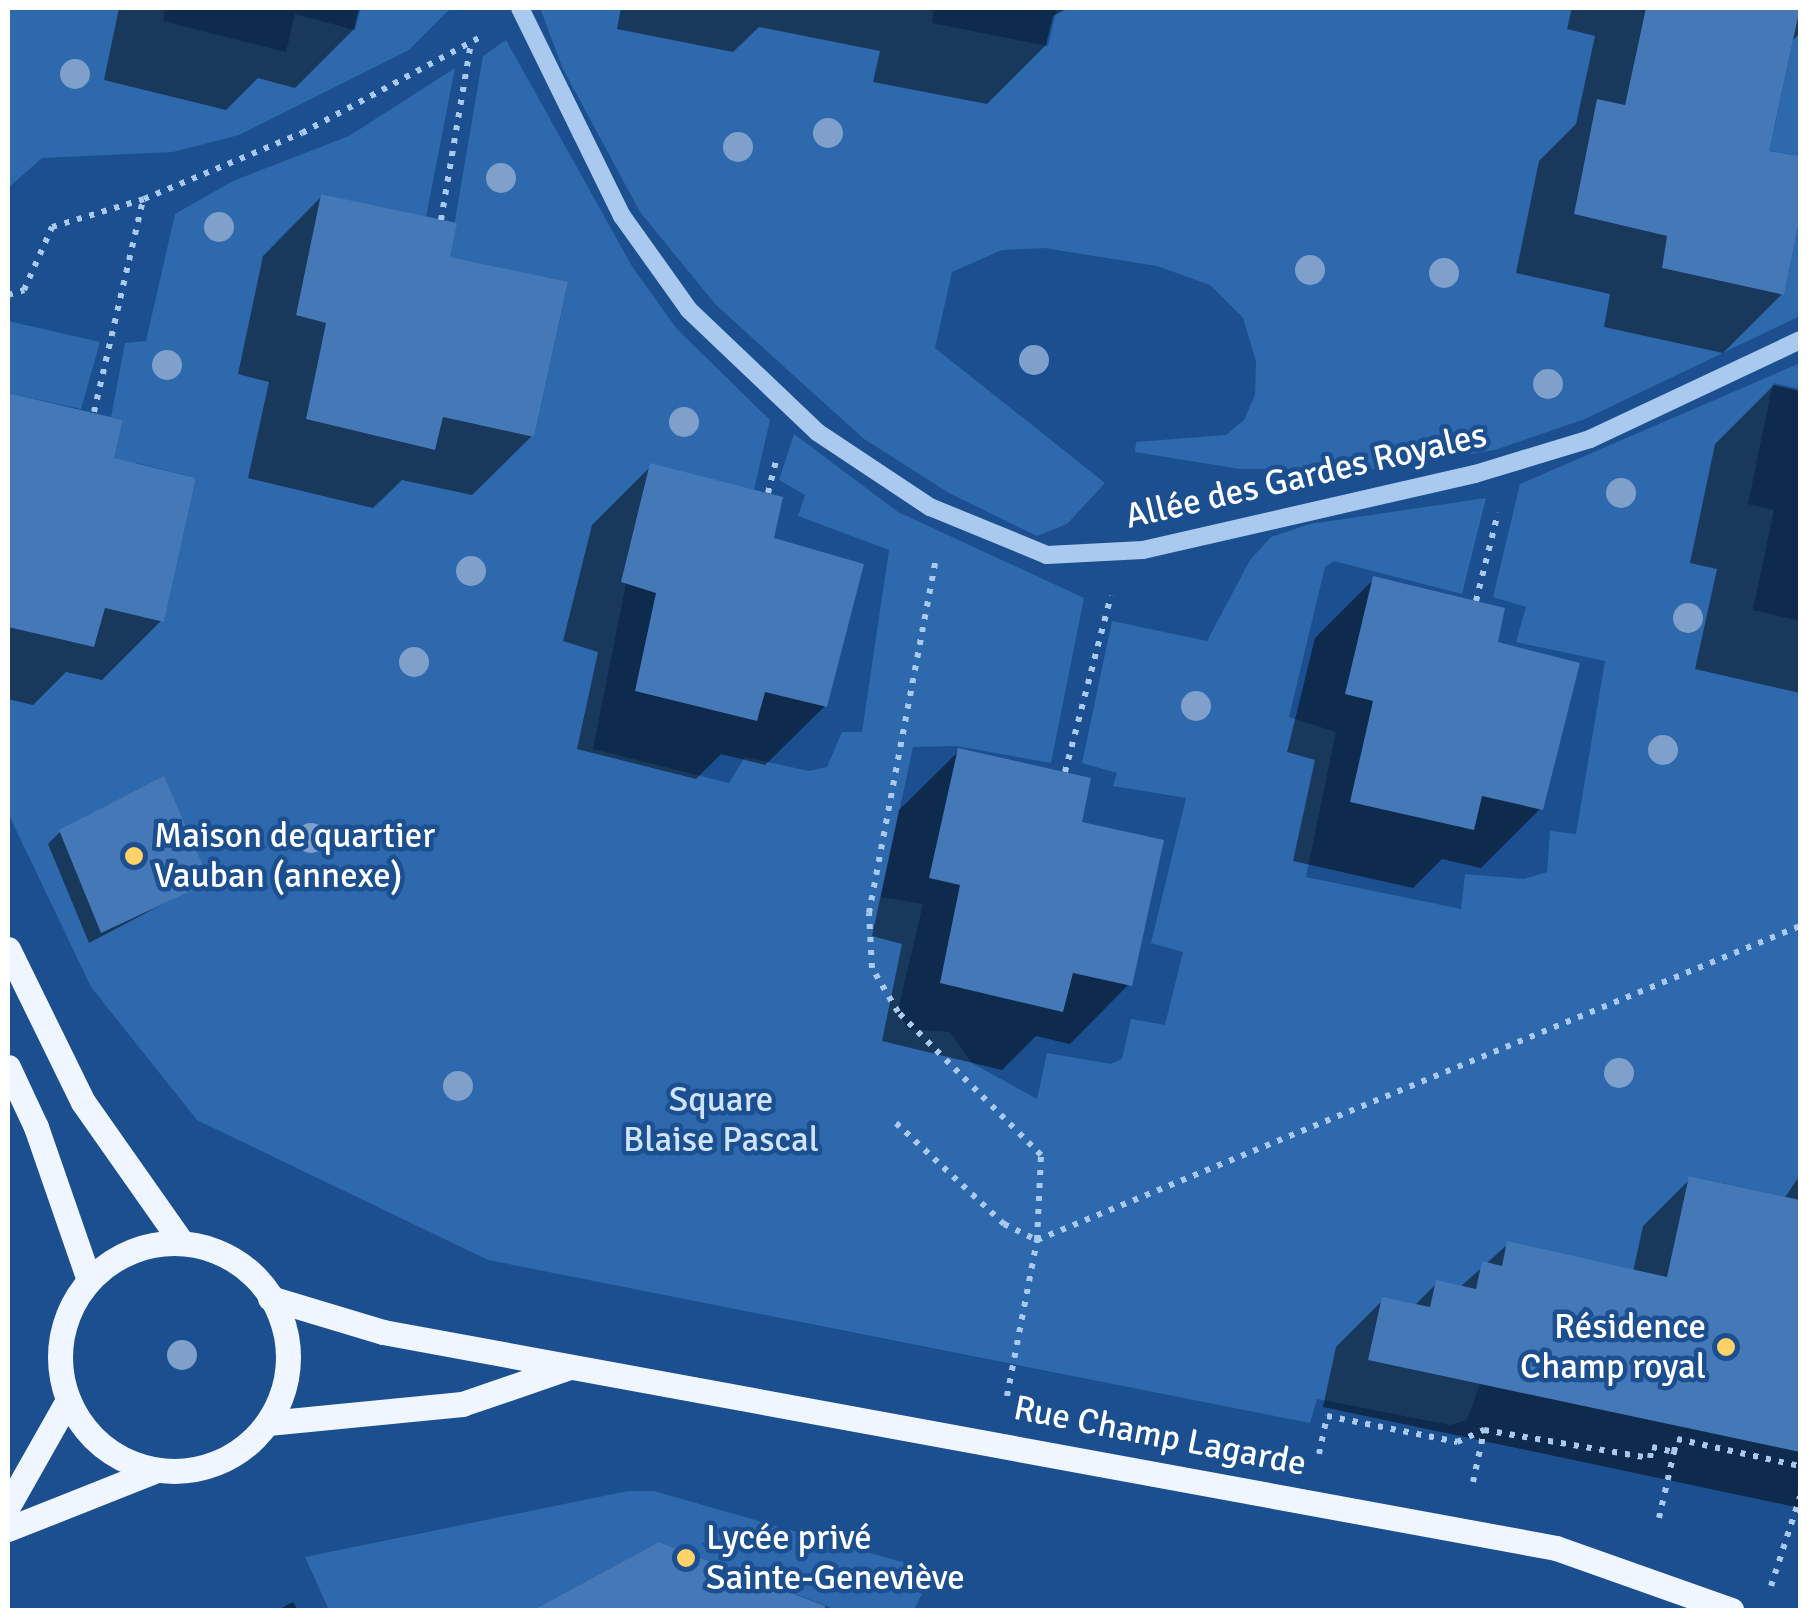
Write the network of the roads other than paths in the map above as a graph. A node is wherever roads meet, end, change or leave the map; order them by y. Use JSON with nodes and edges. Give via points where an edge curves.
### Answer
{"nodes":[{"id":1,"x":521,"y":11,"type":"edge"},
{"id":2,"x":1800,"y":340,"type":"edge"},
{"id":3,"x":8,"y":949,"type":"edge"},
{"id":4,"x":8,"y":1067,"type":"edge"},
{"id":5,"x":182,"y":1243,"type":"junction"},
{"id":6,"x":88,"y":1280,"type":"junction"},
{"id":7,"x":270,"y":1298,"type":"junction"},
{"id":8,"x":566,"y":1368,"type":"junction"},
{"id":9,"x":68,"y":1400,"type":"junction"},
{"id":10,"x":268,"y":1423,"type":"junction"},
{"id":11,"x":152,"y":1472,"type":"junction"},
{"id":12,"x":8,"y":1506,"type":"edge"},
{"id":13,"x":8,"y":1529,"type":"edge"},
{"id":14,"x":1731,"y":1610,"type":"edge"}],
"edges":[{"from":1,"to":2,"type":"street","name":"Allée des Gardes Royales","via":[[622,216],[689,310],[817,432],[945,513],[1046,554],[1122,551],[1386,497],[1510,464],[1590,439]]},
{"from":3,"to":5,"type":"main road","via":[[82,1102]]},
{"from":4,"to":6,"type":"main road","via":[[36,1127]]},
{"from":5,"to":6,"type":"main road","via":[[115,1258]]},
{"from":5,"to":7,"type":"main road","via":[[215,1250],[243,1267]]},
{"from":6,"to":9,"type":"main road","via":[[59,1343]]},
{"from":7,"to":8,"type":"main road","name":"Rue Champ Lagarde","via":[[384,1332]]},
{"from":7,"to":10,"type":"main road","via":[[284,1327],[288,1366]]},
{"from":8,"to":10,"type":"main road","name":"Rue Champ Lagarde","via":[[462,1404]]},
{"from":8,"to":14,"type":"main road","name":"Rue Champ Lagarde","via":[[992,1440],[1556,1548]]},
{"from":9,"to":11,"type":"main road","via":[[103,1447]]},
{"from":9,"to":12,"type":"main road"},
{"from":10,"to":11,"type":"main road","via":[[246,1449],[216,1464]]},
{"from":11,"to":13,"type":"main road"}]}
